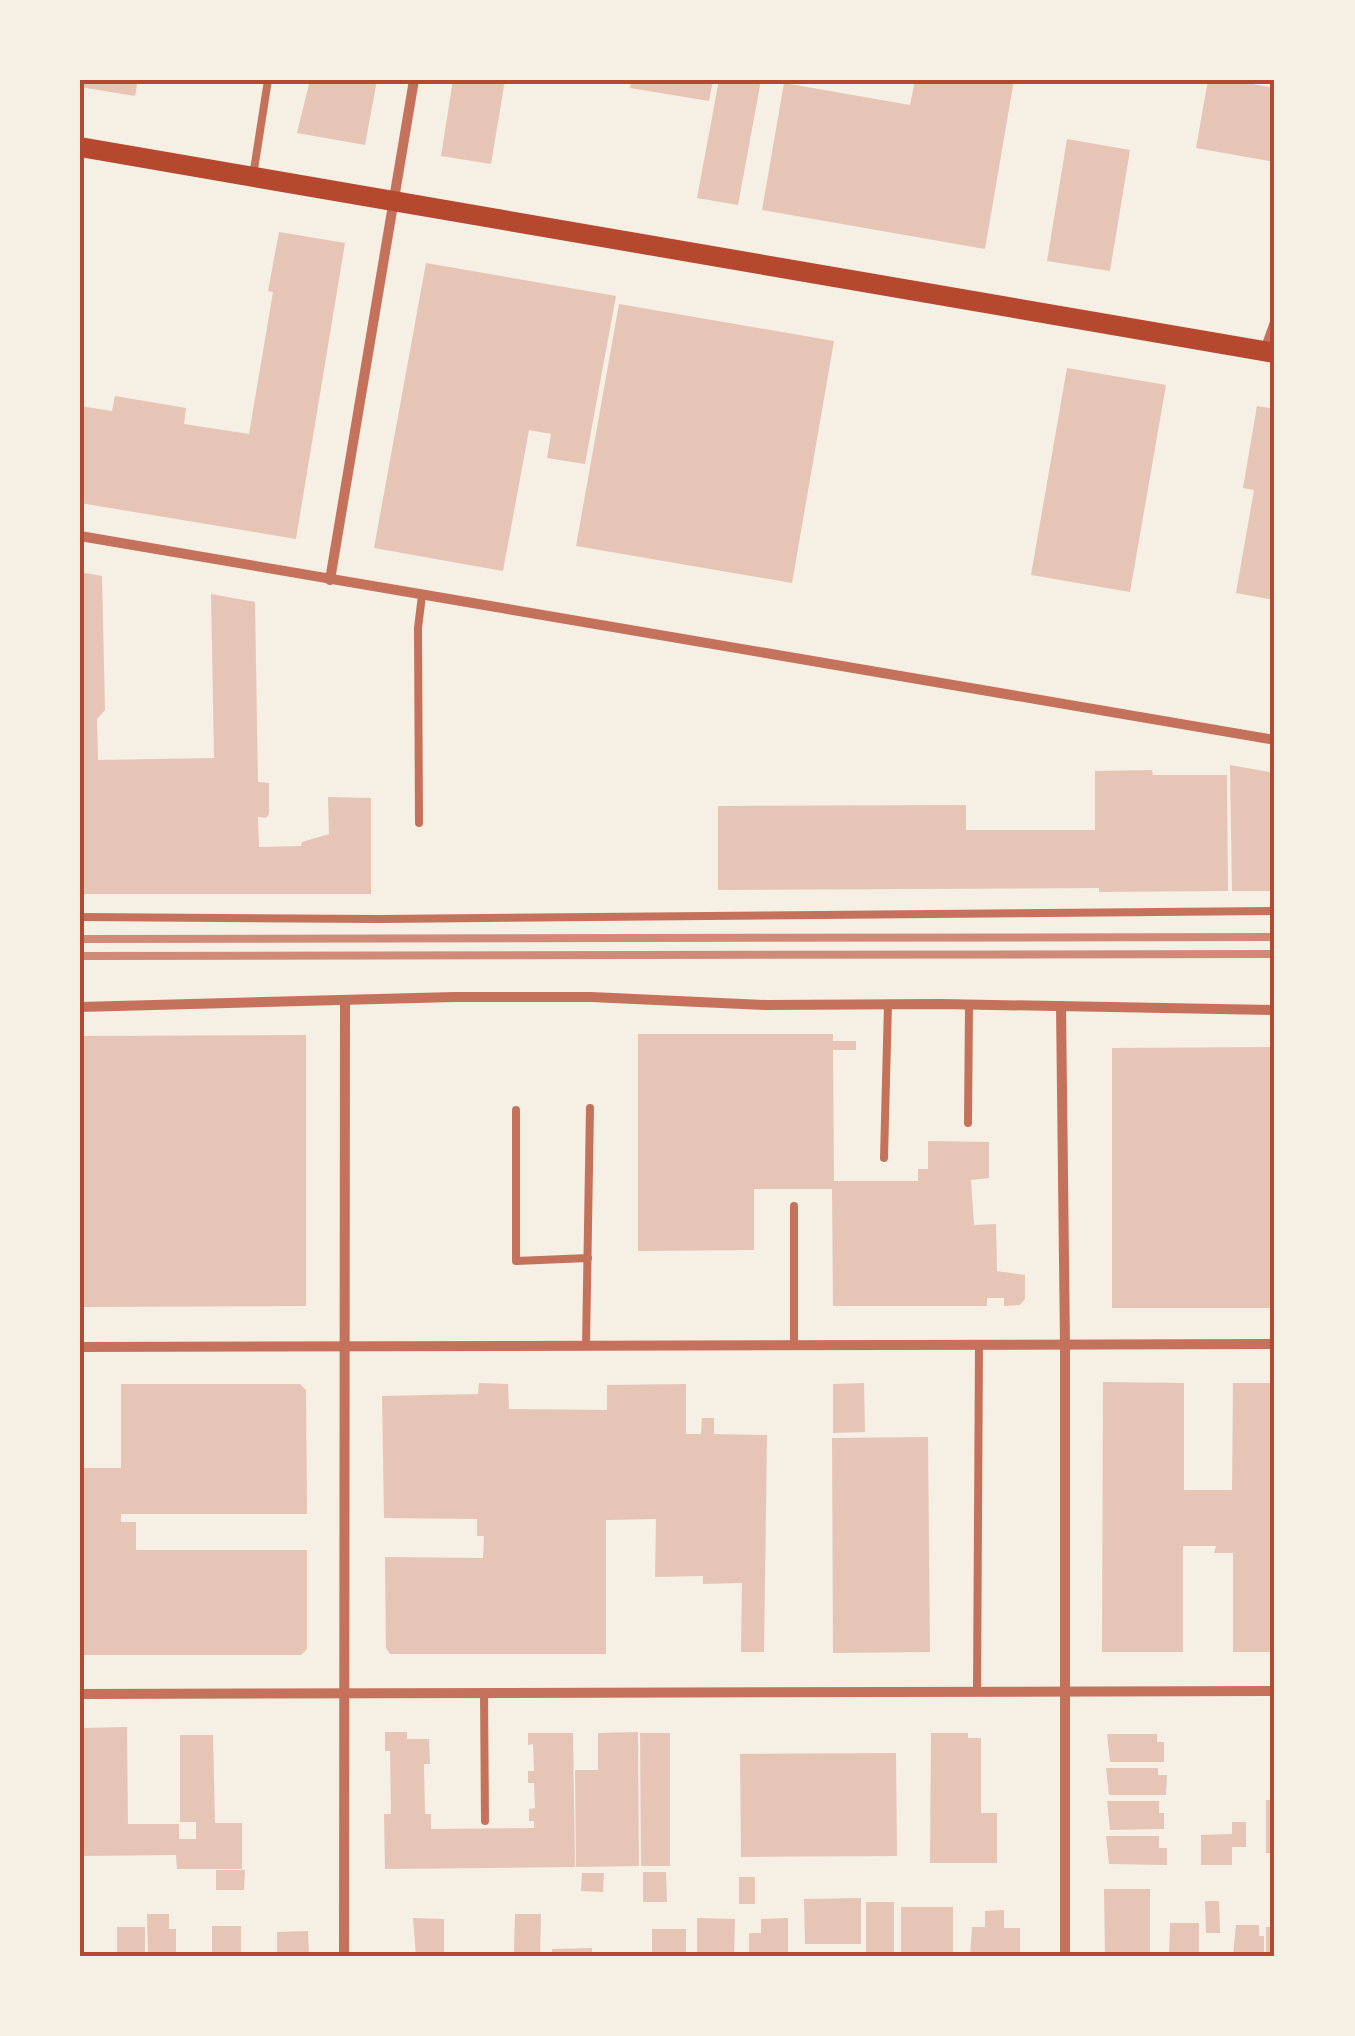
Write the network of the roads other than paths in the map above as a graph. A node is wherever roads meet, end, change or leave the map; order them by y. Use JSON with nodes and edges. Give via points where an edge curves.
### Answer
{"nodes":[{"id":1,"x":268,"y":80,"type":"edge"},
{"id":2,"x":414,"y":80,"type":"edge"},
{"id":3,"x":80,"y":146,"type":"edge"},
{"id":4,"x":253,"y":176,"type":"junction"},
{"id":5,"x":394,"y":198,"type":"junction"},
{"id":6,"x":1275,"y":318,"type":"edge"},
{"id":7,"x":1269,"y":352,"type":"edge"},
{"id":8,"x":80,"y":536,"type":"edge"},
{"id":9,"x":330,"y":580,"type":"junction"},
{"id":10,"x":422,"y":596,"type":"junction"},
{"id":11,"x":1275,"y":740,"type":"edge"},
{"id":12,"x":418,"y":823,"type":"dead end"},
{"id":13,"x":1275,"y":910,"type":"edge"},
{"id":14,"x":80,"y":918,"type":"edge"},
{"id":15,"x":345,"y":1001,"type":"junction"},
{"id":16,"x":888,"y":1004,"type":"junction"},
{"id":17,"x":969,"y":1004,"type":"junction"},
{"id":18,"x":1061,"y":1006,"type":"junction"},
{"id":19,"x":80,"y":1007,"type":"edge"},
{"id":20,"x":1275,"y":1010,"type":"edge"},
{"id":21,"x":590,"y":1108,"type":"dead end"},
{"id":22,"x":516,"y":1110,"type":"dead end"},
{"id":23,"x":968,"y":1123,"type":"dead end"},
{"id":24,"x":884,"y":1158,"type":"dead end"},
{"id":25,"x":794,"y":1206,"type":"dead end"},
{"id":26,"x":588,"y":1258,"type":"junction"},
{"id":27,"x":1065,"y":1344,"type":"junction"},
{"id":28,"x":1275,"y":1344,"type":"edge"},
{"id":29,"x":794,"y":1345,"type":"junction"},
{"id":30,"x":980,"y":1345,"type":"junction"},
{"id":31,"x":586,"y":1346,"type":"junction"},
{"id":32,"x":80,"y":1347,"type":"edge"},
{"id":33,"x":344,"y":1347,"type":"junction"},
{"id":34,"x":1275,"y":1691,"type":"edge"},
{"id":35,"x":977,"y":1692,"type":"junction"},
{"id":36,"x":1064,"y":1692,"type":"junction"},
{"id":37,"x":484,"y":1693,"type":"junction"},
{"id":38,"x":80,"y":1694,"type":"edge"},
{"id":39,"x":344,"y":1694,"type":"junction"},
{"id":40,"x":484,"y":1821,"type":"dead end"},
{"id":41,"x":344,"y":1956,"type":"edge"},
{"id":42,"x":1065,"y":1956,"type":"edge"}],
"edges":[{"from":1,"to":4,"type":"lane"},
{"from":2,"to":5,"type":"street"},
{"from":3,"to":4,"type":"main road"},
{"from":4,"to":5,"type":"main road"},
{"from":5,"to":7,"type":"main road"},
{"from":5,"to":9,"type":"street"},
{"from":6,"to":7,"type":"lane"},
{"from":8,"to":9,"type":"street"},
{"from":9,"to":10,"type":"street"},
{"from":10,"to":11,"type":"street"},
{"from":10,"to":12,"type":"lane"},
{"from":13,"to":14,"type":"lane"},
{"from":15,"to":16,"type":"street"},
{"from":15,"to":19,"type":"street"},
{"from":15,"to":33,"type":"street"},
{"from":16,"to":17,"type":"street"},
{"from":16,"to":24,"type":"lane"},
{"from":17,"to":18,"type":"street"},
{"from":17,"to":23,"type":"lane"},
{"from":18,"to":20,"type":"street"},
{"from":18,"to":27,"type":"street"},
{"from":21,"to":26,"type":"lane"},
{"from":22,"to":26,"type":"lane","via":[[516,1261]]},
{"from":25,"to":29,"type":"lane"},
{"from":26,"to":31,"type":"lane"},
{"from":27,"to":28,"type":"street"},
{"from":27,"to":30,"type":"street"},
{"from":27,"to":36,"type":"street"},
{"from":29,"to":30,"type":"street"},
{"from":29,"to":31,"type":"street"},
{"from":30,"to":35,"type":"lane"},
{"from":31,"to":33,"type":"street"},
{"from":32,"to":33,"type":"street"},
{"from":33,"to":39,"type":"street"},
{"from":34,"to":36,"type":"street"},
{"from":35,"to":36,"type":"street"},
{"from":35,"to":37,"type":"street"},
{"from":36,"to":42,"type":"street"},
{"from":37,"to":39,"type":"street"},
{"from":37,"to":40,"type":"lane"},
{"from":38,"to":39,"type":"street"},
{"from":39,"to":41,"type":"street"}]}
